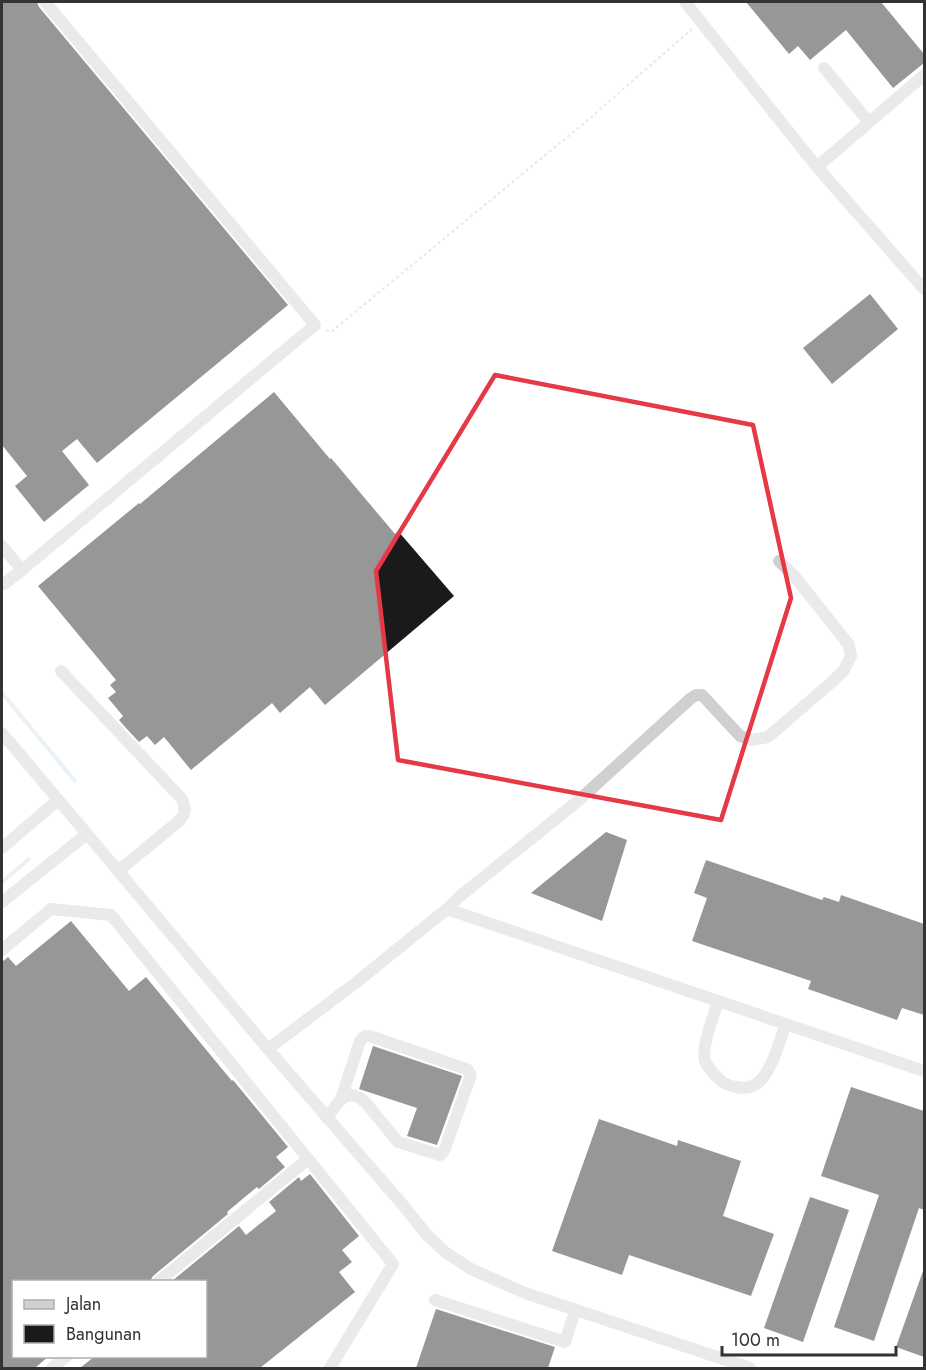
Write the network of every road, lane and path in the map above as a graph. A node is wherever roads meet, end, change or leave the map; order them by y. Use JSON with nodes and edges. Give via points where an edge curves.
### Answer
{"nodes":[{"id":1,"x":45,"y":2,"type":"edge"},
{"id":2,"x":685,"y":2,"type":"edge"},
{"id":3,"x":701,"y":22,"type":"junction"},
{"id":4,"x":824,"y":68,"type":"dead end"},
{"id":5,"x":924,"y":75,"type":"edge"},
{"id":6,"x":869,"y":122,"type":"junction"},
{"id":7,"x":816,"y":167,"type":"junction"},
{"id":8,"x":924,"y":289,"type":"edge"},
{"id":9,"x":315,"y":325,"type":"junction"},
{"id":10,"x":2,"y":546,"type":"edge"},
{"id":11,"x":779,"y":561,"type":"dead end"},
{"id":12,"x":22,"y":570,"type":"junction"},
{"id":13,"x":2,"y":583,"type":"edge"},
{"id":14,"x":61,"y":670,"type":"dead end"},
{"id":15,"x":2,"y":733,"type":"edge"},
{"id":16,"x":58,"y":800,"type":"junction"},
{"id":17,"x":87,"y":834,"type":"junction"},
{"id":18,"x":2,"y":848,"type":"edge"},
{"id":19,"x":118,"y":871,"type":"junction"},
{"id":20,"x":2,"y":902,"type":"edge"},
{"id":21,"x":447,"y":909,"type":"junction"},
{"id":22,"x":2,"y":950,"type":"edge"},
{"id":23,"x":718,"y":1001,"type":"junction"},
{"id":24,"x":786,"y":1024,"type":"junction"},
{"id":25,"x":268,"y":1049,"type":"junction"},
{"id":26,"x":924,"y":1071,"type":"edge"},
{"id":27,"x":341,"y":1099,"type":"junction"},
{"id":28,"x":327,"y":1118,"type":"junction"},
{"id":29,"x":308,"y":1159,"type":"junction"},
{"id":30,"x":159,"y":1280,"type":"edge"},
{"id":31,"x":435,"y":1300,"type":"dead end"},
{"id":32,"x":575,"y":1311,"type":"junction"},
{"id":33,"x":64,"y":1358,"type":"edge"},
{"id":34,"x":52,"y":1368,"type":"edge"},
{"id":35,"x":330,"y":1368,"type":"edge"},
{"id":36,"x":748,"y":1368,"type":"edge"}],
"edges":[{"from":1,"to":9,"type":"street"},
{"from":2,"to":3,"type":"street"},
{"from":3,"to":7,"type":"street"},
{"from":3,"to":9,"type":"path","via":[[331,332]]},
{"from":4,"to":6,"type":"street"},
{"from":5,"to":6,"type":"street"},
{"from":6,"to":7,"type":"street"},
{"from":7,"to":8,"type":"street"},
{"from":9,"to":12,"type":"street"},
{"from":10,"to":12,"type":"street"},
{"from":11,"to":21,"type":"street","via":[[849,645],[851,656],[844,670],[768,736],[752,740],[740,736],[702,695],[696,695],[578,801]]},
{"from":12,"to":13,"type":"street"},
{"from":14,"to":19,"type":"street","via":[[182,799],[186,808],[178,822]]},
{"from":15,"to":16,"type":"street"},
{"from":16,"to":17,"type":"street"},
{"from":16,"to":18,"type":"street"},
{"from":17,"to":19,"type":"street"},
{"from":17,"to":20,"type":"street"},
{"from":19,"to":25,"type":"street"},
{"from":21,"to":23,"type":"street"},
{"from":21,"to":25,"type":"street"},
{"from":22,"to":29,"type":"street","via":[[51,909],[111,915]]},
{"from":23,"to":24,"type":"street"},
{"from":23,"to":24,"type":"street","via":[[706,1042],[705,1061],[719,1080],[731,1087],[745,1089],[760,1081]]},
{"from":24,"to":26,"type":"street"},
{"from":25,"to":28,"type":"street"},
{"from":27,"to":27,"type":"street","via":[[347,1095],[361,1098],[398,1142],[440,1155],[471,1075],[466,1069],[370,1035],[360,1041]]},
{"from":27,"to":28,"type":"street"},
{"from":28,"to":32,"type":"street","via":[[445,1252],[471,1269]]},
{"from":29,"to":30,"type":"street"},
{"from":29,"to":35,"type":"street","via":[[393,1264]]},
{"from":31,"to":32,"type":"street","via":[[566,1342]]},
{"from":32,"to":36,"type":"street"},
{"from":33,"to":34,"type":"street"}]}
